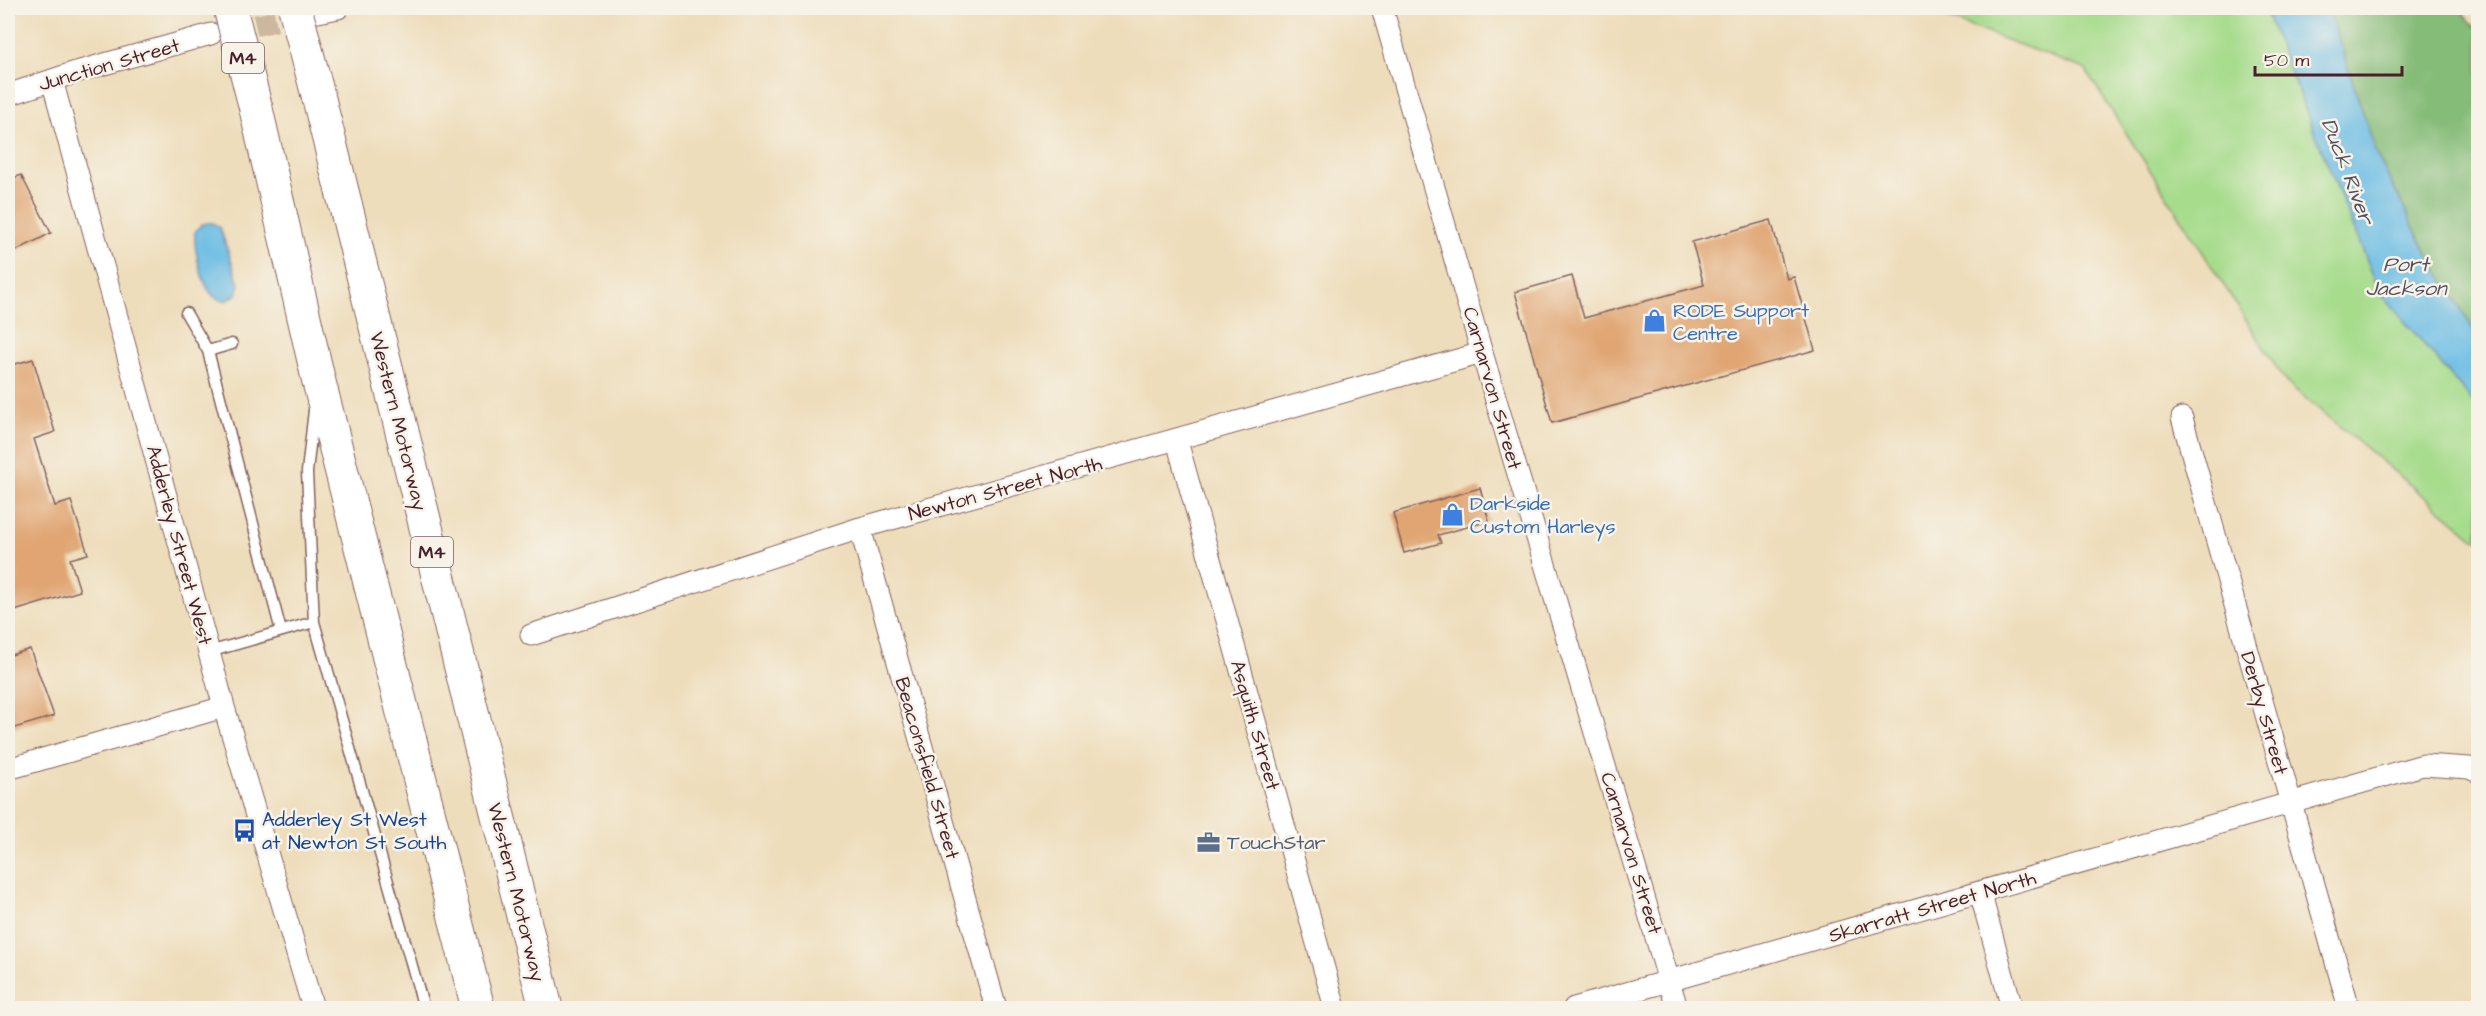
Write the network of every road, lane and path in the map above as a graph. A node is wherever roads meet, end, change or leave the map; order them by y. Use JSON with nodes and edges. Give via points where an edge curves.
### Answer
{"nodes":[{"id":1,"x":230,"y":8,"type":"edge"},
{"id":2,"x":1382,"y":8,"type":"edge"},
{"id":3,"x":317,"y":9,"type":"edge"},
{"id":4,"x":211,"y":34,"type":"tunnel mouth"},
{"id":5,"x":52,"y":80,"type":"junction"},
{"id":6,"x":8,"y":95,"type":"edge"},
{"id":7,"x":186,"y":313,"type":"dead end"},
{"id":8,"x":232,"y":344,"type":"dead end"},
{"id":9,"x":208,"y":351,"type":"junction"},
{"id":10,"x":1482,"y":354,"type":"junction"},
{"id":11,"x":318,"y":378,"type":"junction"},
{"id":12,"x":2182,"y":418,"type":"dead end"},
{"id":13,"x":1177,"y":441,"type":"junction"},
{"id":14,"x":860,"y":528,"type":"junction"},
{"id":15,"x":314,"y":622,"type":"junction"},
{"id":16,"x":281,"y":632,"type":"junction"},
{"id":17,"x":531,"y":635,"type":"dead end"},
{"id":18,"x":209,"y":652,"type":"junction"},
{"id":19,"x":224,"y":707,"type":"junction"},
{"id":20,"x":8,"y":769,"type":"edge"},
{"id":21,"x":2478,"y":772,"type":"edge"},
{"id":22,"x":2291,"y":803,"type":"junction"},
{"id":23,"x":1980,"y":892,"type":"junction"},
{"id":24,"x":1670,"y":981,"type":"junction"},
{"id":25,"x":313,"y":1008,"type":"edge"},
{"id":26,"x":424,"y":1008,"type":"edge"},
{"id":27,"x":477,"y":1008,"type":"edge"},
{"id":28,"x":546,"y":1008,"type":"edge"},
{"id":29,"x":996,"y":1008,"type":"edge"},
{"id":30,"x":1335,"y":1008,"type":"edge"},
{"id":31,"x":1574,"y":1008,"type":"edge"},
{"id":32,"x":1677,"y":1008,"type":"edge"},
{"id":33,"x":2012,"y":1008,"type":"edge"},
{"id":34,"x":2349,"y":1008,"type":"edge"}],
"edges":[{"from":1,"to":11,"type":"highway","number":"M4","bridge":true},
{"from":2,"to":10,"type":"street","name":"Carnarvon Street"},
{"from":3,"to":28,"type":"highway","name":"Western Motorway","number":"M4","bridge":true,"via":[[318,95]]},
{"from":4,"to":5,"type":"street","name":"Junction Street"},
{"from":5,"to":6,"type":"street","name":"Junction Street"},
{"from":5,"to":18,"type":"street","name":"Adderley Street West"},
{"from":7,"to":9,"type":"lane"},
{"from":8,"to":9,"type":"lane"},
{"from":9,"to":16,"type":"lane"},
{"from":10,"to":13,"type":"street","name":"Newton Street North"},
{"from":10,"to":24,"type":"street","name":"Carnarvon Street"},
{"from":11,"to":15,"type":"lane","via":[[307,472]]},
{"from":11,"to":27,"type":"highway","number":"M4"},
{"from":12,"to":22,"type":"street","name":"Derby Street"},
{"from":13,"to":14,"type":"street","name":"Newton Street North"},
{"from":13,"to":30,"type":"street","name":"Asquith Street"},
{"from":14,"to":17,"type":"street","name":"Newton Street North"},
{"from":14,"to":29,"type":"street","name":"Beaconsfield Street"},
{"from":15,"to":16,"type":"lane"},
{"from":15,"to":26,"type":"lane"},
{"from":16,"to":18,"type":"lane"},
{"from":18,"to":19,"type":"street","name":"Adderley Street West"},
{"from":19,"to":20,"type":"street"},
{"from":19,"to":25,"type":"street","name":"Adderley Street West"},
{"from":21,"to":22,"type":"street","name":"Skarratt Street North","via":[[2423,765]]},
{"from":22,"to":23,"type":"street","name":"Skarratt Street North"},
{"from":22,"to":34,"type":"street","name":"Derby Street"},
{"from":23,"to":24,"type":"street","name":"Skarratt Street North"},
{"from":23,"to":33,"type":"street"},
{"from":24,"to":31,"type":"street","name":"Skarratt Street North"},
{"from":24,"to":32,"type":"street","name":"Carnarvon Street"}]}
